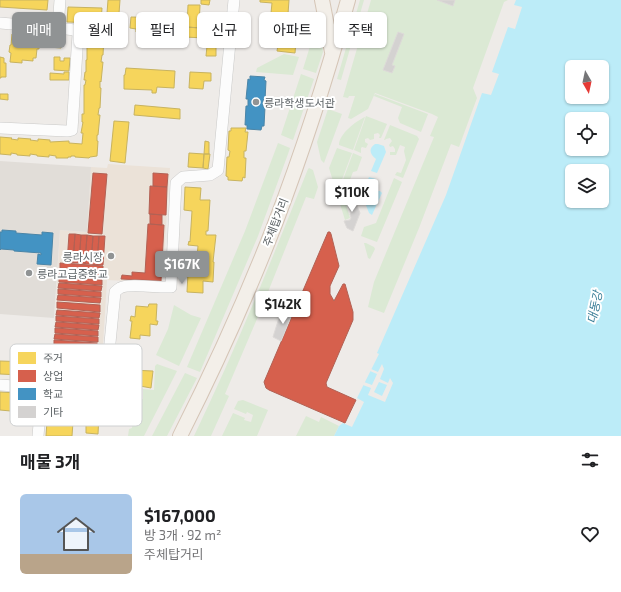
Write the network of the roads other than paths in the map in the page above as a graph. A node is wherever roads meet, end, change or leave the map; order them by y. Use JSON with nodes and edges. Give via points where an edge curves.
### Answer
{"nodes":[{"id":1,"x":60,"y":0,"type":"edge"},
{"id":2,"x":234,"y":0,"type":"edge"},
{"id":3,"x":322,"y":0,"type":"edge"},
{"id":4,"x":348,"y":0,"type":"edge"},
{"id":5,"x":59,"y":12,"type":"edge"},
{"id":6,"x":0,"y":23,"type":"edge"},
{"id":7,"x":12,"y":24,"type":"edge"},
{"id":8,"x":66,"y":29,"type":"edge"},
{"id":9,"x":333,"y":54,"type":"junction"},
{"id":10,"x":0,"y":128,"type":"edge"},
{"id":11,"x":110,"y":344,"type":"edge"},
{"id":12,"x":0,"y":385,"type":"edge"},
{"id":13,"x":10,"y":386,"type":"edge"},
{"id":14,"x":39,"y":426,"type":"edge"},
{"id":15,"x":38,"y":436,"type":"edge"},
{"id":16,"x":180,"y":436,"type":"edge"}],
"edges":[{"from":1,"to":5,"type":"street"},
{"from":2,"to":11,"type":"street","via":[[218,170],[210,175],[183,177],[176,183],[171,287],[127,286],[115,292]]},
{"from":3,"to":9,"type":"main road"},
{"from":4,"to":9,"type":"main road","name":"주체탑거리"},
{"from":6,"to":7,"type":"street"},
{"from":8,"to":10,"type":"street","via":[[75,30],[78,34],[72,130],[67,132]]},
{"from":9,"to":16,"type":"main road","name":"주체탑거리","via":[[275,224],[241,306]]},
{"from":12,"to":13,"type":"street"},
{"from":14,"to":15,"type":"street"}]}
